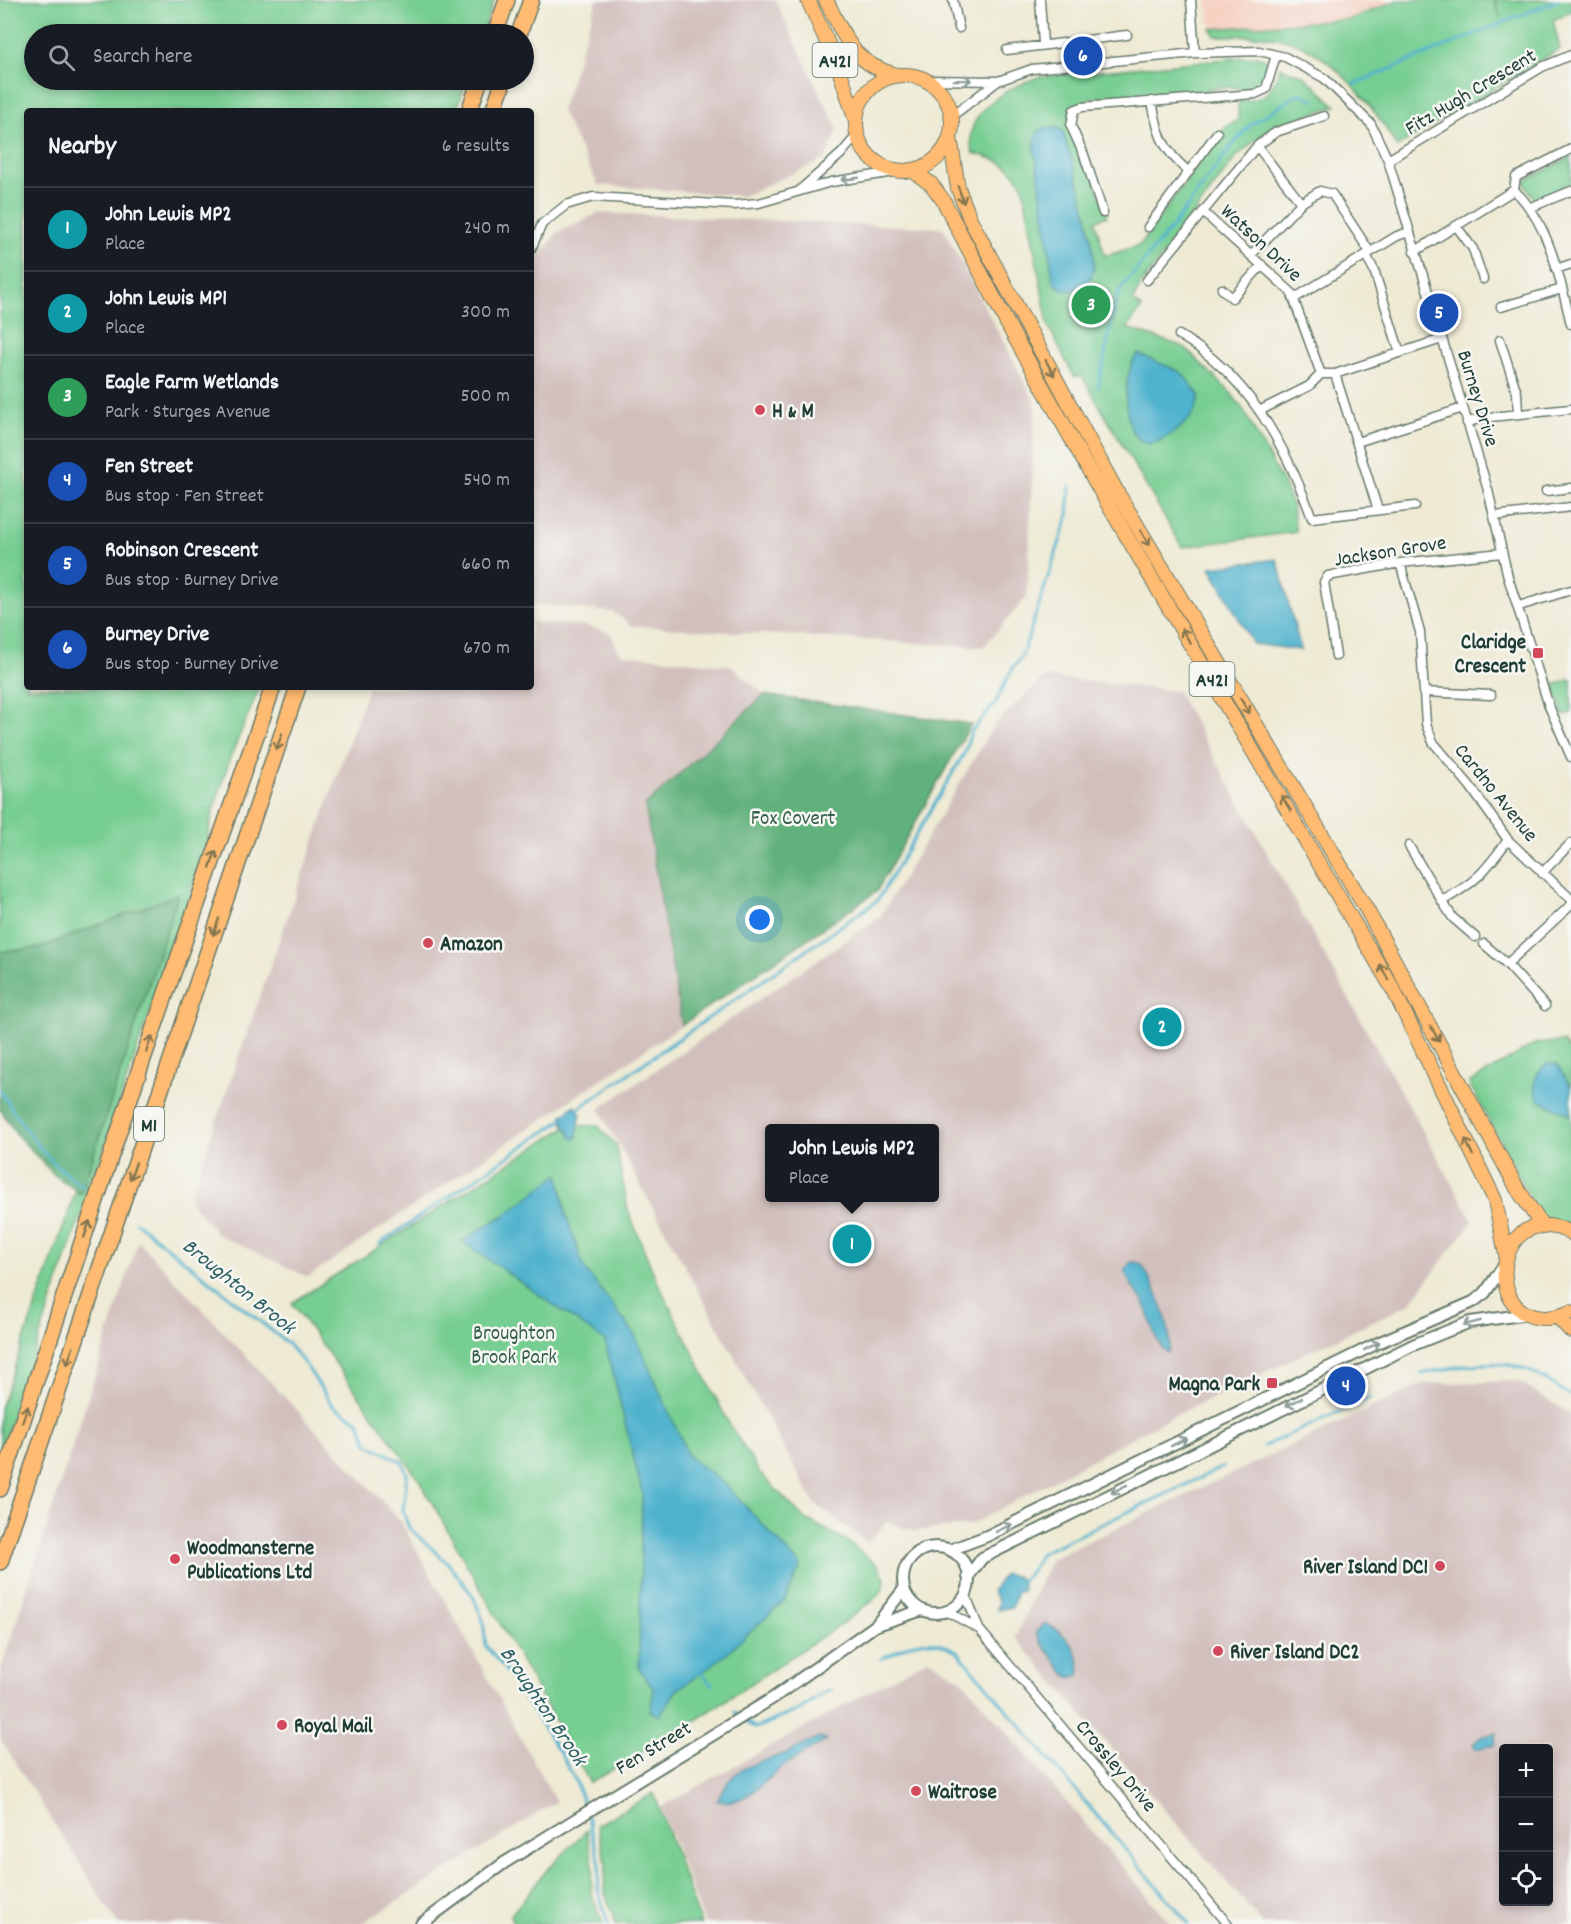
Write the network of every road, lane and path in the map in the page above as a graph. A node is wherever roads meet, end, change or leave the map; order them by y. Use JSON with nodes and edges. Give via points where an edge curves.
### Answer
{"nodes":[{"id":1,"x":507,"y":0,"type":"edge"},
{"id":2,"x":531,"y":0,"type":"edge"},
{"id":3,"x":808,"y":0,"type":"edge"},
{"id":4,"x":826,"y":0,"type":"edge"},
{"id":5,"x":953,"y":0,"type":"edge"},
{"id":6,"x":1040,"y":0,"type":"edge"},
{"id":7,"x":1191,"y":0,"type":"edge"},
{"id":8,"x":499,"y":24,"type":"edge"},
{"id":9,"x":523,"y":24,"type":"edge"},
{"id":10,"x":959,"y":28,"type":"dead end"},
{"id":11,"x":1127,"y":35,"type":"dead end"},
{"id":12,"x":1043,"y":44,"type":"junction"},
{"id":13,"x":1006,"y":50,"type":"dead end"},
{"id":14,"x":1195,"y":53,"type":"junction"},
{"id":15,"x":1276,"y":55,"type":"junction"},
{"id":16,"x":1571,"y":56,"type":"edge"},
{"id":17,"x":898,"y":75,"type":"junction"},
{"id":18,"x":927,"y":80,"type":"junction"},
{"id":19,"x":998,"y":81,"type":"junction"},
{"id":20,"x":476,"y":90,"type":"edge"},
{"id":21,"x":501,"y":90,"type":"edge"},
{"id":22,"x":1152,"y":101,"type":"junction"},
{"id":23,"x":470,"y":108,"type":"edge"},
{"id":24,"x":495,"y":108,"type":"edge"},
{"id":25,"x":952,"y":116,"type":"junction"},
{"id":26,"x":1324,"y":116,"type":"dead end"},
{"id":27,"x":857,"y":128,"type":"junction"},
{"id":28,"x":1217,"y":133,"type":"dead end"},
{"id":29,"x":950,"y":137,"type":"junction"},
{"id":30,"x":1257,"y":146,"type":"junction"},
{"id":31,"x":1571,"y":149,"type":"edge"},
{"id":32,"x":1388,"y":160,"type":"junction"},
{"id":33,"x":907,"y":170,"type":"junction"},
{"id":34,"x":1189,"y":172,"type":"junction"},
{"id":35,"x":1514,"y":190,"type":"junction"},
{"id":36,"x":799,"y":191,"type":"junction"},
{"id":37,"x":1571,"y":191,"type":"edge"},
{"id":38,"x":1302,"y":203,"type":"junction"},
{"id":39,"x":1529,"y":208,"type":"junction"},
{"id":40,"x":1103,"y":213,"type":"dead end"},
{"id":41,"x":1204,"y":213,"type":"junction"},
{"id":42,"x":1148,"y":227,"type":"dead end"},
{"id":43,"x":1456,"y":227,"type":"junction"},
{"id":44,"x":1409,"y":232,"type":"junction"},
{"id":45,"x":534,"y":242,"type":"edge"},
{"id":46,"x":1414,"y":252,"type":"junction"},
{"id":47,"x":1368,"y":254,"type":"junction"},
{"id":48,"x":1251,"y":255,"type":"junction"},
{"id":49,"x":1571,"y":264,"type":"edge"},
{"id":50,"x":1262,"y":265,"type":"junction"},
{"id":51,"x":1556,"y":269,"type":"junction"},
{"id":52,"x":1483,"y":279,"type":"dead end"},
{"id":53,"x":1147,"y":280,"type":"dead end"},
{"id":54,"x":1222,"y":289,"type":"dead end"},
{"id":55,"x":1562,"y":289,"type":"junction"},
{"id":56,"x":1295,"y":298,"type":"junction"},
{"id":57,"x":1501,"y":307,"type":"dead end"},
{"id":58,"x":1571,"y":324,"type":"edge"},
{"id":59,"x":1179,"y":335,"type":"dead end"},
{"id":60,"x":1442,"y":339,"type":"junction"},
{"id":61,"x":1500,"y":340,"type":"dead end"},
{"id":62,"x":1400,"y":353,"type":"junction"},
{"id":63,"x":1321,"y":374,"type":"junction"},
{"id":64,"x":1335,"y":374,"type":"junction"},
{"id":65,"x":1463,"y":408,"type":"junction"},
{"id":66,"x":1571,"y":409,"type":"edge"},
{"id":67,"x":1259,"y":411,"type":"junction"},
{"id":68,"x":1518,"y":413,"type":"junction"},
{"id":69,"x":1467,"y":423,"type":"junction"},
{"id":70,"x":1357,"y":442,"type":"junction"},
{"id":71,"x":1571,"y":488,"type":"edge"},
{"id":72,"x":1546,"y":491,"type":"dead end"},
{"id":73,"x":1415,"y":506,"type":"dead end"},
{"id":74,"x":1571,"y":507,"type":"edge"},
{"id":75,"x":1378,"y":510,"type":"junction"},
{"id":76,"x":1495,"y":516,"type":"junction"},
{"id":77,"x":1502,"y":553,"type":"junction"},
{"id":78,"x":1400,"y":563,"type":"junction"},
{"id":79,"x":1571,"y":590,"type":"edge"},
{"id":80,"x":1519,"y":606,"type":"junction"},
{"id":81,"x":1336,"y":656,"type":"dead end"},
{"id":82,"x":272,"y":690,"type":"edge"},
{"id":83,"x":297,"y":690,"type":"edge"},
{"id":84,"x":1423,"y":692,"type":"junction"},
{"id":85,"x":1491,"y":695,"type":"dead end"},
{"id":86,"x":1571,"y":757,"type":"edge"},
{"id":87,"x":1508,"y":840,"type":"junction"},
{"id":88,"x":1571,"y":843,"type":"edge"},
{"id":89,"x":1409,"y":846,"type":"dead end"},
{"id":90,"x":1542,"y":873,"type":"junction"},
{"id":91,"x":1571,"y":899,"type":"edge"},
{"id":92,"x":1442,"y":901,"type":"junction"},
{"id":93,"x":1571,"y":905,"type":"edge"},
{"id":94,"x":1475,"y":937,"type":"dead end"},
{"id":95,"x":1484,"y":944,"type":"dead end"},
{"id":96,"x":1507,"y":964,"type":"junction"},
{"id":97,"x":1545,"y":1006,"type":"dead end"},
{"id":98,"x":1539,"y":1223,"type":"junction"},
{"id":99,"x":1571,"y":1233,"type":"edge"},
{"id":100,"x":1506,"y":1254,"type":"junction"},
{"id":101,"x":1502,"y":1268,"type":"junction"},
{"id":102,"x":1530,"y":1314,"type":"junction"},
{"id":103,"x":1566,"y":1321,"type":"edge"},
{"id":104,"x":0,"y":1489,"type":"edge"},
{"id":105,"x":950,"y":1550,"type":"junction"},
{"id":106,"x":0,"y":1562,"type":"edge"},
{"id":107,"x":968,"y":1577,"type":"junction"},
{"id":108,"x":904,"y":1589,"type":"junction"},
{"id":109,"x":965,"y":1593,"type":"junction"},
{"id":110,"x":922,"y":1610,"type":"junction"},
{"id":111,"x":946,"y":1611,"type":"junction"},
{"id":112,"x":876,"y":1625,"type":"junction"},
{"id":113,"x":980,"y":1629,"type":"junction"},
{"id":114,"x":421,"y":1924,"type":"edge"},
{"id":115,"x":1228,"y":1924,"type":"edge"}],
"edges":[{"from":1,"to":8,"type":"highway"},
{"from":2,"to":9,"type":"highway"},
{"from":3,"to":27,"type":"highway","number":"A421","via":[[838,66]]},
{"from":4,"to":17,"type":"highway","number":"A421","via":[[865,63]]},
{"from":5,"to":10,"type":"street"},
{"from":6,"to":12,"type":"street"},
{"from":7,"to":14,"type":"street"},
{"from":11,"to":12,"type":"street"},
{"from":12,"to":13,"type":"street"},
{"from":14,"to":15,"type":"street","name":"Burney Drive","via":[[1259,51]]},
{"from":14,"to":19,"type":"street","name":"Burney Drive","via":[[1032,69]]},
{"from":15,"to":22,"type":"street","via":[[1266,89],[1255,94]]},
{"from":15,"to":32,"type":"street","name":"Burney Drive","via":[[1324,78],[1344,96],[1371,124]]},
{"from":16,"to":32,"type":"street","name":"Fitz Hugh Crescent","via":[[1542,67]]},
{"from":17,"to":18,"type":"highway"},
{"from":17,"to":27,"type":"highway","via":[[884,79],[863,98]]},
{"from":18,"to":19,"type":"street","one_way":true},
{"from":18,"to":25,"type":"highway","via":[[939,89]]},
{"from":19,"to":25,"type":"street"},
{"from":20,"to":23,"type":"highway"},
{"from":21,"to":24,"type":"highway"},
{"from":22,"to":34,"type":"street","via":[[1158,134],[1172,157]]},
{"from":22,"to":40,"type":"street","via":[[1074,110],[1071,126]]},
{"from":25,"to":29,"type":"highway"},
{"from":26,"to":30,"type":"street","via":[[1276,132]]},
{"from":27,"to":33,"type":"highway","via":[[873,159],[886,167]]},
{"from":27,"to":36,"type":"street","via":[[841,154]]},
{"from":28,"to":34,"type":"street"},
{"from":29,"to":33,"type":"highway","via":[[936,159]]},
{"from":29,"to":98,"type":"highway","number":"A421","one_way":true,"via":[[958,188],[970,219],[1029,330],[1117,492],[1367,910]]},
{"from":30,"to":38,"type":"street"},
{"from":30,"to":41,"type":"street"},
{"from":31,"to":35,"type":"street","via":[[1516,177]]},
{"from":32,"to":44,"type":"street","name":"Burney Drive"},
{"from":33,"to":36,"type":"street","one_way":true},
{"from":100,"to":33,"type":"highway","number":"A421","one_way":true,"via":[[1494,1200],[1394,990],[1109,506],[943,200],[931,184]]},
{"from":34,"to":42,"type":"street"},
{"from":35,"to":39,"type":"street"},
{"from":35,"to":43,"type":"street"},
{"from":36,"to":45,"type":"street","via":[[759,204],[734,205],[592,197],[566,205],[542,224]]},
{"from":37,"to":39,"type":"street"},
{"from":38,"to":47,"type":"street","via":[[1320,191],[1332,194]]},
{"from":38,"to":48,"type":"street"},
{"from":39,"to":51,"type":"street"},
{"from":41,"to":48,"type":"street","name":"Watson Drive"},
{"from":41,"to":53,"type":"street"},
{"from":43,"to":46,"type":"street"},
{"from":43,"to":52,"type":"street","via":[[1473,249]]},
{"from":44,"to":46,"type":"street","name":"Burney Drive"},
{"from":44,"to":47,"type":"street"},
{"from":46,"to":60,"type":"street","name":"Burney Drive"},
{"from":47,"to":56,"type":"street"},
{"from":47,"to":62,"type":"street"},
{"from":48,"to":50,"type":"street","name":"Watson Drive"},
{"from":49,"to":51,"type":"street"},
{"from":50,"to":54,"type":"street","via":[[1232,298]]},
{"from":50,"to":56,"type":"street","name":"Watson Drive"},
{"from":51,"to":55,"type":"street"},
{"from":55,"to":57,"type":"street"},
{"from":55,"to":58,"type":"street"},
{"from":56,"to":63,"type":"street"},
{"from":59,"to":67,"type":"street","via":[[1222,366]]},
{"from":60,"to":62,"type":"street"},
{"from":60,"to":65,"type":"street","name":"Burney Drive"},
{"from":61,"to":68,"type":"street","via":[[1517,393]]},
{"from":62,"to":64,"type":"street"},
{"from":63,"to":64,"type":"street"},
{"from":63,"to":67,"type":"street","via":[[1309,386]]},
{"from":64,"to":70,"type":"street"},
{"from":65,"to":69,"type":"street","name":"Burney Drive"},
{"from":65,"to":70,"type":"street"},
{"from":66,"to":68,"type":"street"},
{"from":67,"to":75,"type":"street","via":[[1282,444],[1312,518]]},
{"from":68,"to":69,"type":"street"},
{"from":69,"to":76,"type":"street","name":"Burney Drive"},
{"from":70,"to":75,"type":"street"},
{"from":71,"to":72,"type":"street"},
{"from":73,"to":75,"type":"street"},
{"from":74,"to":76,"type":"street"},
{"from":76,"to":77,"type":"street","name":"Burney Drive"},
{"from":77,"to":78,"type":"street","name":"Jackson Grove"},
{"from":77,"to":80,"type":"street","name":"Burney Drive"},
{"from":78,"to":81,"type":"street","name":"Jackson Grove","via":[[1328,576],[1324,582]]},
{"from":78,"to":84,"type":"street","name":"Cardno Avenue","via":[[1420,632]]},
{"from":79,"to":80,"type":"street"},
{"from":80,"to":86,"type":"street","name":"Burney Drive","via":[[1549,706]]},
{"from":104,"to":82,"type":"highway","number":"M1","one_way":true,"via":[[143,1059]]},
{"from":83,"to":106,"type":"highway","number":"M1","one_way":true},
{"from":84,"to":85,"type":"street"},
{"from":84,"to":87,"type":"street","name":"Cardno Avenue","via":[[1426,724],[1433,742]]},
{"from":87,"to":90,"type":"street","name":"Cardno Avenue"},
{"from":87,"to":92,"type":"street","via":[[1484,873]]},
{"from":88,"to":90,"type":"street"},
{"from":89,"to":92,"type":"street"},
{"from":90,"to":91,"type":"street","name":"Cardno Avenue"},
{"from":92,"to":94,"type":"street","via":[[1453,918]]},
{"from":93,"to":96,"type":"street"},
{"from":95,"to":96,"type":"street"},
{"from":96,"to":97,"type":"street"},
{"from":98,"to":99,"type":"highway"},
{"from":98,"to":100,"type":"highway","number":"A421","via":[[1515,1240]]},
{"from":100,"to":101,"type":"highway","number":"A421"},
{"from":101,"to":102,"type":"highway","via":[[1509,1296]]},
{"from":105,"to":101,"type":"street","one_way":true,"via":[[987,1536],[1380,1342],[1473,1302],[1485,1293]]},
{"from":102,"to":103,"type":"highway"},
{"from":102,"to":107,"type":"street","one_way":true,"via":[[1470,1322],[1366,1366],[982,1558]]},
{"from":105,"to":107,"type":"street","via":[[959,1557]]},
{"from":105,"to":108,"type":"street","via":[[933,1547],[916,1553],[906,1567]]},
{"from":107,"to":109,"type":"street"},
{"from":108,"to":110,"type":"street"},
{"from":108,"to":112,"type":"street","name":"Fen Street"},
{"from":109,"to":111,"type":"street"},
{"from":109,"to":113,"type":"street"},
{"from":110,"to":111,"type":"street"},
{"from":110,"to":112,"type":"street","name":"Fen Street"},
{"from":111,"to":113,"type":"street"},
{"from":112,"to":114,"type":"street","name":"Fen Street","via":[[742,1717],[504,1863]]},
{"from":113,"to":115,"type":"street","name":"Crossley Drive"}]}
